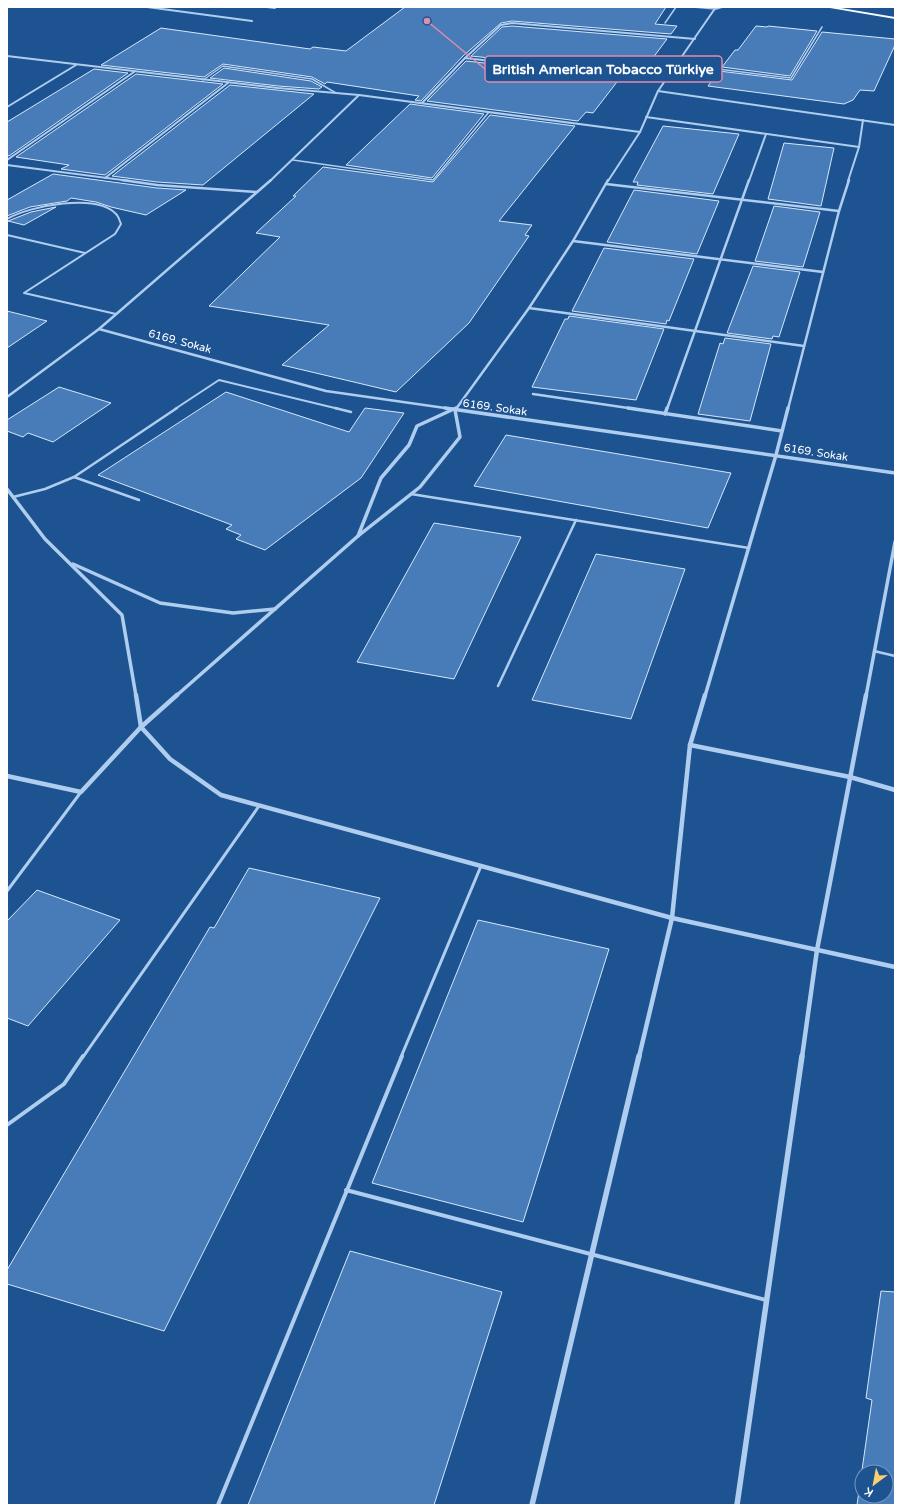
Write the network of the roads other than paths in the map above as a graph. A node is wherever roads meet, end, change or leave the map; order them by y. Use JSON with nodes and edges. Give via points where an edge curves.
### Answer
{"nodes":[{"id":1,"x":147,"y":7,"type":"edge"},
{"id":2,"x":267,"y":7,"type":"edge"},
{"id":3,"x":676,"y":7,"type":"edge"},
{"id":4,"x":693,"y":7,"type":"edge"},
{"id":5,"x":722,"y":7,"type":"edge"},
{"id":6,"x":826,"y":7,"type":"edge"},
{"id":7,"x":275,"y":8,"type":"dead end"},
{"id":8,"x":715,"y":8,"type":"edge"},
{"id":9,"x":895,"y":18,"type":"edge"},
{"id":10,"x":252,"y":21,"type":"dead end"},
{"id":11,"x":665,"y":23,"type":"dead end"},
{"id":12,"x":822,"y":27,"type":"dead end"},
{"id":13,"x":695,"y":39,"type":"junction"},
{"id":14,"x":7,"y":56,"type":"edge"},
{"id":15,"x":465,"y":58,"type":"junction"},
{"id":16,"x":678,"y":64,"type":"junction"},
{"id":17,"x":76,"y":65,"type":"junction"},
{"id":18,"x":134,"y":72,"type":"junction"},
{"id":19,"x":203,"y":80,"type":"junction"},
{"id":20,"x":666,"y":81,"type":"junction"},
{"id":21,"x":228,"y":82,"type":"junction"},
{"id":22,"x":658,"y":91,"type":"junction"},
{"id":23,"x":336,"y":93,"type":"junction"},
{"id":24,"x":359,"y":95,"type":"junction"},
{"id":25,"x":422,"y":103,"type":"junction"},
{"id":26,"x":7,"y":107,"type":"edge"},
{"id":27,"x":489,"y":112,"type":"junction"},
{"id":28,"x":646,"y":117,"type":"junction"},
{"id":29,"x":863,"y":120,"type":"junction"},
{"id":30,"x":895,"y":125,"type":"edge"},
{"id":31,"x":640,"y":132,"type":"junction"},
{"id":32,"x":766,"y":134,"type":"junction"},
{"id":33,"x":859,"y":147,"type":"junction"},
{"id":34,"x":7,"y":160,"type":"edge"},
{"id":35,"x":294,"y":160,"type":"junction"},
{"id":36,"x":7,"y":165,"type":"edge"},
{"id":37,"x":105,"y":178,"type":"junction"},
{"id":38,"x":606,"y":184,"type":"junction"},
{"id":39,"x":257,"y":192,"type":"junction"},
{"id":40,"x":741,"y":200,"type":"junction"},
{"id":41,"x":839,"y":211,"type":"junction"},
{"id":42,"x":7,"y":219,"type":"edge"},
{"id":43,"x":7,"y":235,"type":"edge"},
{"id":44,"x":574,"y":242,"type":"junction"},
{"id":45,"x":85,"y":253,"type":"junction"},
{"id":46,"x":720,"y":260,"type":"junction"},
{"id":47,"x":823,"y":272,"type":"junction"},
{"id":48,"x":529,"y":308,"type":"junction"},
{"id":49,"x":116,"y":314,"type":"junction"},
{"id":50,"x":99,"y":329,"type":"junction"},
{"id":51,"x":694,"y":331,"type":"junction"},
{"id":52,"x":804,"y":346,"type":"junction"},
{"id":53,"x":533,"y":394,"type":"dead end"},
{"id":54,"x":7,"y":397,"type":"edge"},
{"id":55,"x":455,"y":410,"type":"junction"},
{"id":56,"x":351,"y":412,"type":"dead end"},
{"id":57,"x":665,"y":414,"type":"junction"},
{"id":58,"x":782,"y":431,"type":"junction"},
{"id":59,"x":776,"y":455,"type":"junction"},
{"id":60,"x":895,"y":474,"type":"edge"},
{"id":61,"x":74,"y":477,"type":"junction"},
{"id":62,"x":7,"y":489,"type":"edge"},
{"id":63,"x":411,"y":494,"type":"junction"},
{"id":64,"x":13,"y":497,"type":"junction"},
{"id":65,"x":139,"y":500,"type":"dead end"},
{"id":66,"x":576,"y":520,"type":"junction"},
{"id":67,"x":358,"y":536,"type":"junction"},
{"id":68,"x":895,"y":542,"type":"edge"},
{"id":69,"x":748,"y":548,"type":"junction"},
{"id":70,"x":894,"y":558,"type":"edge"},
{"id":71,"x":69,"y":562,"type":"junction"},
{"id":72,"x":275,"y":609,"type":"junction"},
{"id":73,"x":874,"y":651,"type":"junction"},
{"id":74,"x":895,"y":656,"type":"edge"},
{"id":75,"x":498,"y":686,"type":"dead end"},
{"id":76,"x":141,"y":727,"type":"junction"},
{"id":77,"x":690,"y":745,"type":"junction"},
{"id":78,"x":7,"y":776,"type":"edge"},
{"id":79,"x":850,"y":777,"type":"junction"},
{"id":80,"x":895,"y":790,"type":"edge"},
{"id":81,"x":81,"y":792,"type":"junction"},
{"id":82,"x":259,"y":806,"type":"junction"},
{"id":83,"x":481,"y":866,"type":"junction"},
{"id":84,"x":7,"y":891,"type":"edge"},
{"id":85,"x":672,"y":918,"type":"junction"},
{"id":86,"x":817,"y":950,"type":"junction"},
{"id":87,"x":895,"y":967,"type":"edge"},
{"id":88,"x":7,"y":1125,"type":"edge"},
{"id":89,"x":346,"y":1190,"type":"junction"},
{"id":90,"x":592,"y":1254,"type":"junction"},
{"id":91,"x":766,"y":1300,"type":"junction"},
{"id":92,"x":218,"y":1505,"type":"edge"},
{"id":93,"x":532,"y":1505,"type":"edge"},
{"id":94,"x":737,"y":1505,"type":"edge"}],
"edges":[{"from":1,"to":10,"type":"street"},
{"from":2,"to":7,"type":"street"},
{"from":3,"to":11,"type":"lane"},
{"from":4,"to":8,"type":"lane"},
{"from":5,"to":8,"type":"street"},
{"from":6,"to":9,"type":"main road"},
{"from":8,"to":13,"type":"street"},
{"from":12,"to":16,"type":"lane","via":[[791,78]]},
{"from":13,"to":15,"type":"street","via":[[512,23],[501,25]]},
{"from":13,"to":16,"type":"street"},
{"from":14,"to":17,"type":"street"},
{"from":15,"to":20,"type":"street"},
{"from":15,"to":25,"type":"street"},
{"from":16,"to":20,"type":"street"},
{"from":17,"to":18,"type":"street"},
{"from":17,"to":26,"type":"street"},
{"from":18,"to":19,"type":"street"},
{"from":18,"to":34,"type":"street"},
{"from":19,"to":21,"type":"street"},
{"from":19,"to":23,"type":"lane","via":[[223,66],[312,78]]},
{"from":20,"to":22,"type":"street"},
{"from":21,"to":23,"type":"street"},
{"from":21,"to":37,"type":"street"},
{"from":22,"to":28,"type":"street"},
{"from":22,"to":29,"type":"street"},
{"from":23,"to":24,"type":"street"},
{"from":24,"to":25,"type":"street"},
{"from":24,"to":35,"type":"street"},
{"from":25,"to":27,"type":"street"},
{"from":27,"to":31,"type":"street"},
{"from":27,"to":35,"type":"lane","via":[[433,180]]},
{"from":28,"to":31,"type":"street"},
{"from":28,"to":32,"type":"street"},
{"from":29,"to":30,"type":"street"},
{"from":29,"to":33,"type":"street"},
{"from":31,"to":38,"type":"street"},
{"from":32,"to":33,"type":"street"},
{"from":32,"to":40,"type":"street"},
{"from":33,"to":41,"type":"street"},
{"from":35,"to":39,"type":"street"},
{"from":36,"to":37,"type":"street"},
{"from":37,"to":39,"type":"street","via":[[157,185]]},
{"from":38,"to":40,"type":"street"},
{"from":38,"to":44,"type":"street"},
{"from":39,"to":49,"type":"street"},
{"from":40,"to":41,"type":"street"},
{"from":40,"to":46,"type":"street"},
{"from":41,"to":47,"type":"street"},
{"from":42,"to":45,"type":"lane","via":[[30,208],[65,203],[106,208],[120,220],[119,229]]},
{"from":43,"to":45,"type":"lane"},
{"from":44,"to":46,"type":"street"},
{"from":44,"to":48,"type":"street"},
{"from":45,"to":49,"type":"lane","via":[[24,293]]},
{"from":46,"to":47,"type":"street"},
{"from":46,"to":51,"type":"street"},
{"from":47,"to":52,"type":"street"},
{"from":48,"to":51,"type":"street"},
{"from":48,"to":55,"type":"street"},
{"from":49,"to":50,"type":"street"},
{"from":50,"to":54,"type":"street"},
{"from":50,"to":55,"type":"street","name":"6169. Sokak","via":[[326,391]]},
{"from":51,"to":52,"type":"street"},
{"from":51,"to":57,"type":"street"},
{"from":52,"to":58,"type":"street"},
{"from":53,"to":57,"type":"street","name":"6169. Sokak"},
{"from":55,"to":59,"type":"street","name":"6169. Sokak"},
{"from":55,"to":63,"type":"street","via":[[460,437],[420,487]]},
{"from":55,"to":67,"type":"street","via":[[416,426],[409,445],[381,478]]},
{"from":56,"to":61,"type":"lane","via":[[219,380]]},
{"from":57,"to":58,"type":"street","name":"6169. Sokak"},
{"from":58,"to":59,"type":"street"},
{"from":59,"to":60,"type":"street","name":"6169. Sokak"},
{"from":59,"to":69,"type":"street"},
{"from":61,"to":64,"type":"lane","via":[[45,489]]},
{"from":61,"to":65,"type":"lane"},
{"from":62,"to":64,"type":"street"},
{"from":63,"to":66,"type":"lane"},
{"from":63,"to":67,"type":"street"},
{"from":64,"to":71,"type":"street","via":[[45,539]]},
{"from":66,"to":69,"type":"lane"},
{"from":66,"to":75,"type":"lane"},
{"from":67,"to":72,"type":"street"},
{"from":68,"to":70,"type":"street"},
{"from":69,"to":77,"type":"street"},
{"from":70,"to":73,"type":"street"},
{"from":71,"to":72,"type":"street","via":[[160,603],[233,613]]},
{"from":71,"to":76,"type":"street","via":[[122,615]]},
{"from":72,"to":76,"type":"street"},
{"from":73,"to":74,"type":"lane"},
{"from":73,"to":79,"type":"street"},
{"from":76,"to":81,"type":"street"},
{"from":76,"to":82,"type":"street","via":[[170,759],[221,795]]},
{"from":77,"to":79,"type":"street"},
{"from":77,"to":85,"type":"street"},
{"from":78,"to":81,"type":"street"},
{"from":79,"to":80,"type":"street"},
{"from":79,"to":86,"type":"street"},
{"from":81,"to":84,"type":"lane"},
{"from":82,"to":83,"type":"street"},
{"from":82,"to":88,"type":"lane","via":[[64,1084]]},
{"from":83,"to":85,"type":"street"},
{"from":83,"to":89,"type":"lane"},
{"from":85,"to":86,"type":"street"},
{"from":85,"to":90,"type":"street"},
{"from":86,"to":87,"type":"street"},
{"from":86,"to":91,"type":"street"},
{"from":89,"to":90,"type":"lane"},
{"from":89,"to":92,"type":"lane"},
{"from":90,"to":91,"type":"lane"},
{"from":90,"to":93,"type":"street"},
{"from":91,"to":94,"type":"street"}]}
